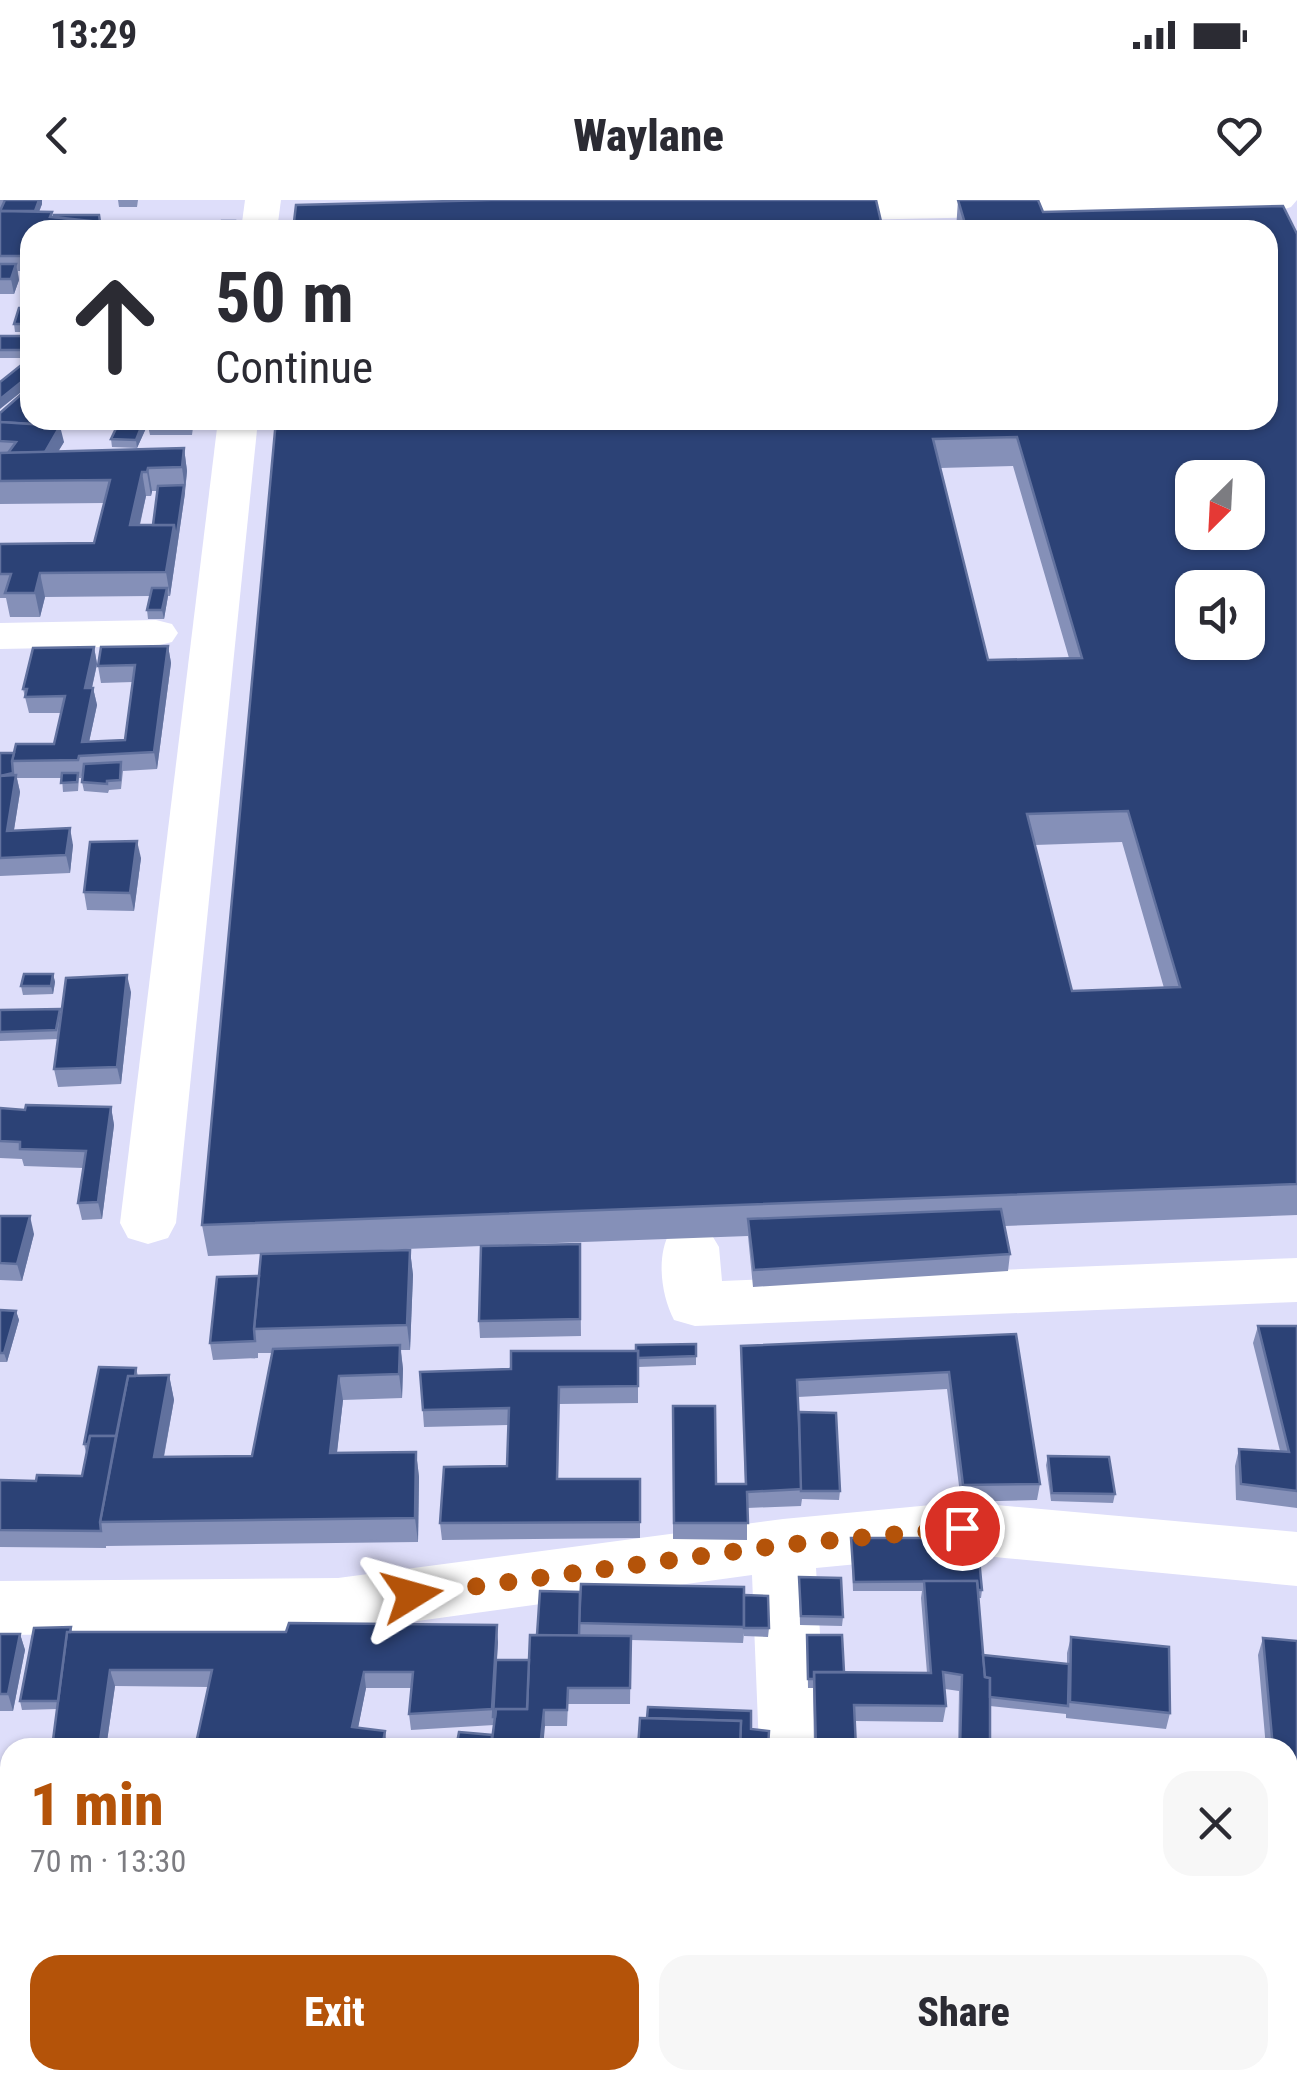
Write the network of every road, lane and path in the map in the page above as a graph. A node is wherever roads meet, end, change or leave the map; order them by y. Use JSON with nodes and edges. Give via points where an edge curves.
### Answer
{"nodes":[{"id":1,"x":1280,"y":200,"type":"edge"},
{"id":2,"x":770,"y":210,"type":"edge"},
{"id":3,"x":237,"y":430,"type":"edge"},
{"id":4,"x":156,"y":632,"type":"dead end"},
{"id":5,"x":0,"y":636,"type":"edge"},
{"id":6,"x":148,"y":1223,"type":"dead end"},
{"id":7,"x":690,"y":1247,"type":"edge"},
{"id":8,"x":1297,"y":1280,"type":"edge"},
{"id":9,"x":783,"y":1545,"type":"junction"},
{"id":10,"x":1297,"y":1559,"type":"edge"},
{"id":11,"x":0,"y":1608,"type":"edge"},
{"id":12,"x":793,"y":1738,"type":"edge"}],
"edges":[{"from":1,"to":2,"type":"street"},
{"from":3,"to":6,"type":"street"},
{"from":4,"to":5,"type":"street"},
{"from":7,"to":8,"type":"street","via":[[695,1304]]},
{"from":9,"to":10,"type":"street","via":[[962,1528]]},
{"from":9,"to":11,"type":"street","via":[[338,1604]]},
{"from":9,"to":12,"type":"street"}]}
